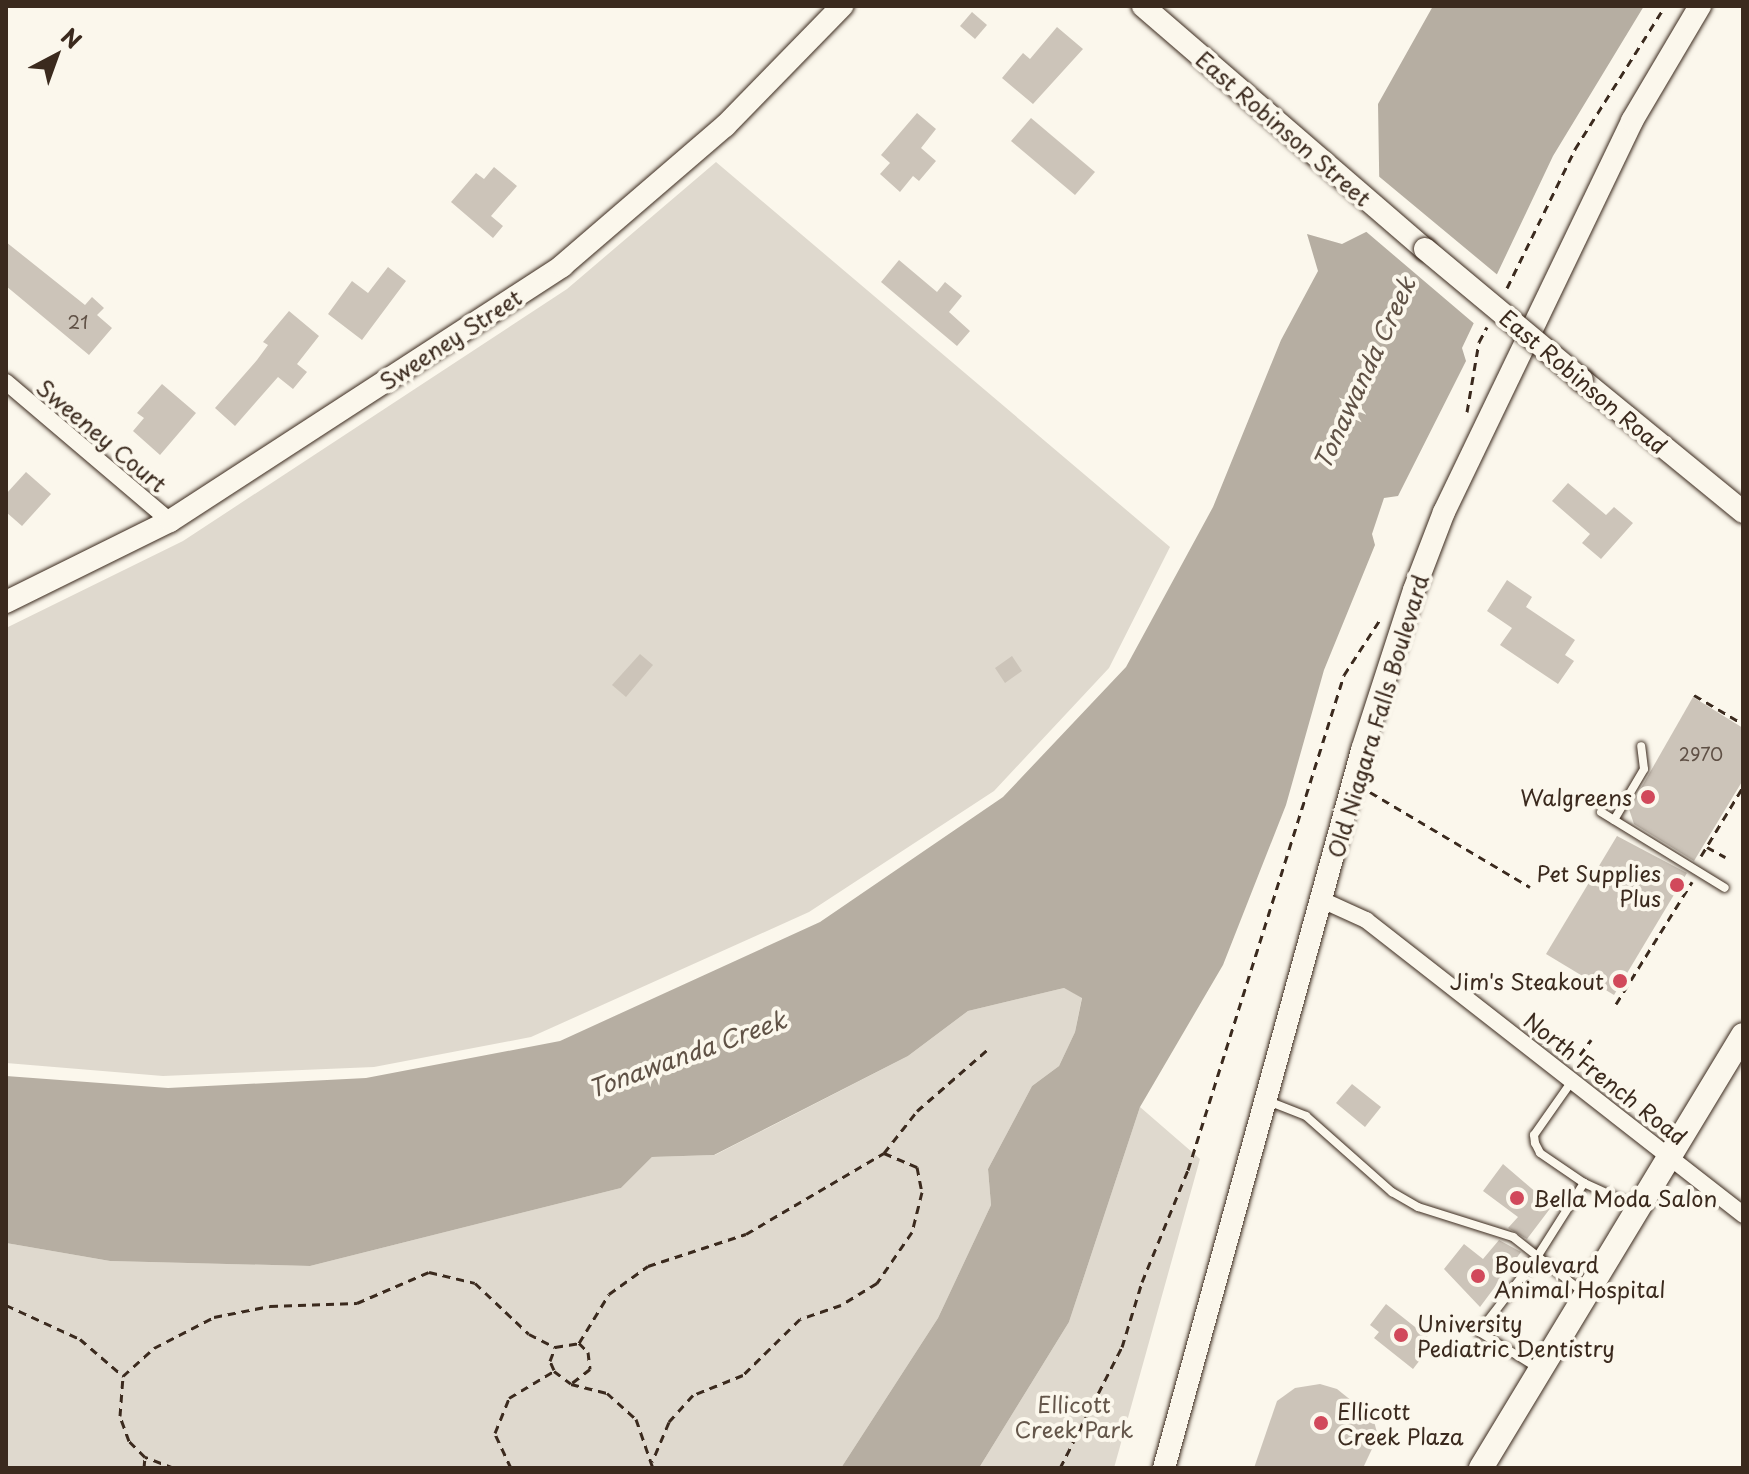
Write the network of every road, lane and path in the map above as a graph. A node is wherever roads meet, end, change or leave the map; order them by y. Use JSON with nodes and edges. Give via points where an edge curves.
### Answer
{"nodes":[{"id":1,"x":842,"y":6,"type":"edge"},
{"id":2,"x":1143,"y":6,"type":"edge"},
{"id":3,"x":1700,"y":6,"type":"edge"},
{"id":4,"x":1425,"y":249,"type":"joint"},
{"id":5,"x":6,"y":382,"type":"edge"},
{"id":6,"x":1743,"y":512,"type":"edge"},
{"id":7,"x":170,"y":521,"type":"junction"},
{"id":8,"x":6,"y":602,"type":"edge"},
{"id":9,"x":1694,"y":695,"type":"dead end"},
{"id":10,"x":1743,"y":724,"type":"edge"},
{"id":11,"x":1641,"y":746,"type":"dead end"},
{"id":12,"x":1743,"y":787,"type":"edge"},
{"id":13,"x":1363,"y":789,"type":"dead end"},
{"id":14,"x":1601,"y":812,"type":"dead end"},
{"id":15,"x":1614,"y":820,"type":"junction"},
{"id":16,"x":1707,"y":847,"type":"junction"},
{"id":17,"x":1701,"y":856,"type":"dead end"},
{"id":18,"x":1725,"y":857,"type":"dead end"},
{"id":19,"x":1692,"y":882,"type":"dead end"},
{"id":20,"x":1530,"y":887,"type":"dead end"},
{"id":21,"x":1725,"y":888,"type":"dead end"},
{"id":22,"x":1320,"y":899,"type":"junction"},
{"id":23,"x":1616,"y":1004,"type":"dead end"},
{"id":24,"x":1743,"y":1035,"type":"edge"},
{"id":25,"x":1591,"y":1040,"type":"dead end"},
{"id":26,"x":987,"y":1050,"type":"dead end"},
{"id":27,"x":1580,"y":1055,"type":"dead end"},
{"id":28,"x":1573,"y":1080,"type":"junction"},
{"id":29,"x":1264,"y":1100,"type":"junction"},
{"id":30,"x":884,"y":1153,"type":"junction"},
{"id":31,"x":1670,"y":1156,"type":"junction"},
{"id":32,"x":1584,"y":1183,"type":"junction"},
{"id":33,"x":1639,"y":1207,"type":"junction"},
{"id":34,"x":1743,"y":1215,"type":"edge"},
{"id":35,"x":1537,"y":1257,"type":"junction"},
{"id":36,"x":1587,"y":1294,"type":"junction"},
{"id":37,"x":6,"y":1305,"type":"edge"},
{"id":38,"x":579,"y":1343,"type":"junction"},
{"id":39,"x":555,"y":1347,"type":"junction"},
{"id":40,"x":1541,"y":1370,"type":"junction"},
{"id":41,"x":554,"y":1371,"type":"junction"},
{"id":42,"x":123,"y":1376,"type":"junction"},
{"id":43,"x":571,"y":1384,"type":"junction"},
{"id":44,"x":145,"y":1457,"type":"junction"},
{"id":45,"x":653,"y":1465,"type":"edge"},
{"id":46,"x":144,"y":1468,"type":"edge"},
{"id":47,"x":174,"y":1468,"type":"edge"},
{"id":48,"x":511,"y":1468,"type":"edge"},
{"id":49,"x":1164,"y":1468,"type":"edge"},
{"id":50,"x":1481,"y":1468,"type":"edge"}],
"edges":[{"from":1,"to":7,"type":"street","name":"Sweeney Street","via":[[725,126],[562,266]]},
{"from":2,"to":4,"type":"street","name":"East Robinson Street"},
{"from":3,"to":22,"type":"street","name":"Old Niagara Falls Boulevard","via":[[1632,121],[1444,512],[1387,670]]},
{"from":4,"to":6,"type":"street","name":"East Robinson Road","bridge":true},
{"from":5,"to":7,"type":"street","name":"Sweeney Court"},
{"from":7,"to":8,"type":"street","name":"Sweeney Street"},
{"from":9,"to":10,"type":"path"},
{"from":11,"to":15,"type":"lane","via":[[1644,769]]},
{"from":12,"to":16,"type":"path"},
{"from":13,"to":20,"type":"path"},
{"from":14,"to":15,"type":"lane"},
{"from":15,"to":21,"type":"lane"},
{"from":16,"to":17,"type":"path"},
{"from":16,"to":18,"type":"path"},
{"from":19,"to":23,"type":"path"},
{"from":22,"to":28,"type":"street","name":"North French Road","via":[[1366,920]]},
{"from":22,"to":29,"type":"street","name":"Old Niagara Falls Boulevard"},
{"from":24,"to":31,"type":"main road"},
{"from":25,"to":27,"type":"path"},
{"from":26,"to":30,"type":"path","via":[[917,1111]]},
{"from":28,"to":31,"type":"street","name":"North French Road"},
{"from":28,"to":32,"type":"lane","via":[[1534,1135],[1540,1153]]},
{"from":29,"to":35,"type":"lane","via":[[1306,1116],[1392,1192],[1418,1207],[1493,1228]]},
{"from":29,"to":49,"type":"street","name":"Old Niagara Falls Boulevard"},
{"from":30,"to":38,"type":"path","via":[[746,1234],[648,1266],[609,1294]]},
{"from":30,"to":45,"type":"path","via":[[917,1167],[922,1192],[912,1232],[877,1283],[841,1305],[800,1319],[743,1375],[693,1395],[669,1422]]},
{"from":31,"to":33,"type":"main road"},
{"from":31,"to":34,"type":"street","name":"North French Road"},
{"from":32,"to":33,"type":"lane"},
{"from":32,"to":35,"type":"lane"},
{"from":33,"to":36,"type":"main road"},
{"from":35,"to":36,"type":"lane"},
{"from":35,"to":40,"type":"lane","via":[[1479,1332]]},
{"from":36,"to":40,"type":"main road"},
{"from":37,"to":42,"type":"path","via":[[80,1339]]},
{"from":38,"to":39,"type":"path"},
{"from":38,"to":43,"type":"path","via":[[588,1352],[590,1369]]},
{"from":39,"to":41,"type":"path","via":[[550,1361]]},
{"from":39,"to":42,"type":"path","via":[[529,1334],[475,1283],[429,1272],[357,1303],[270,1306],[214,1317],[154,1348]]},
{"from":40,"to":50,"type":"main road"},
{"from":41,"to":43,"type":"path"},
{"from":41,"to":48,"type":"path","via":[[509,1398],[495,1433]]},
{"from":42,"to":44,"type":"path","via":[[120,1416],[129,1441]]},
{"from":43,"to":45,"type":"path","via":[[607,1393],[636,1419]]},
{"from":44,"to":46,"type":"path"},
{"from":44,"to":47,"type":"path"}]}
